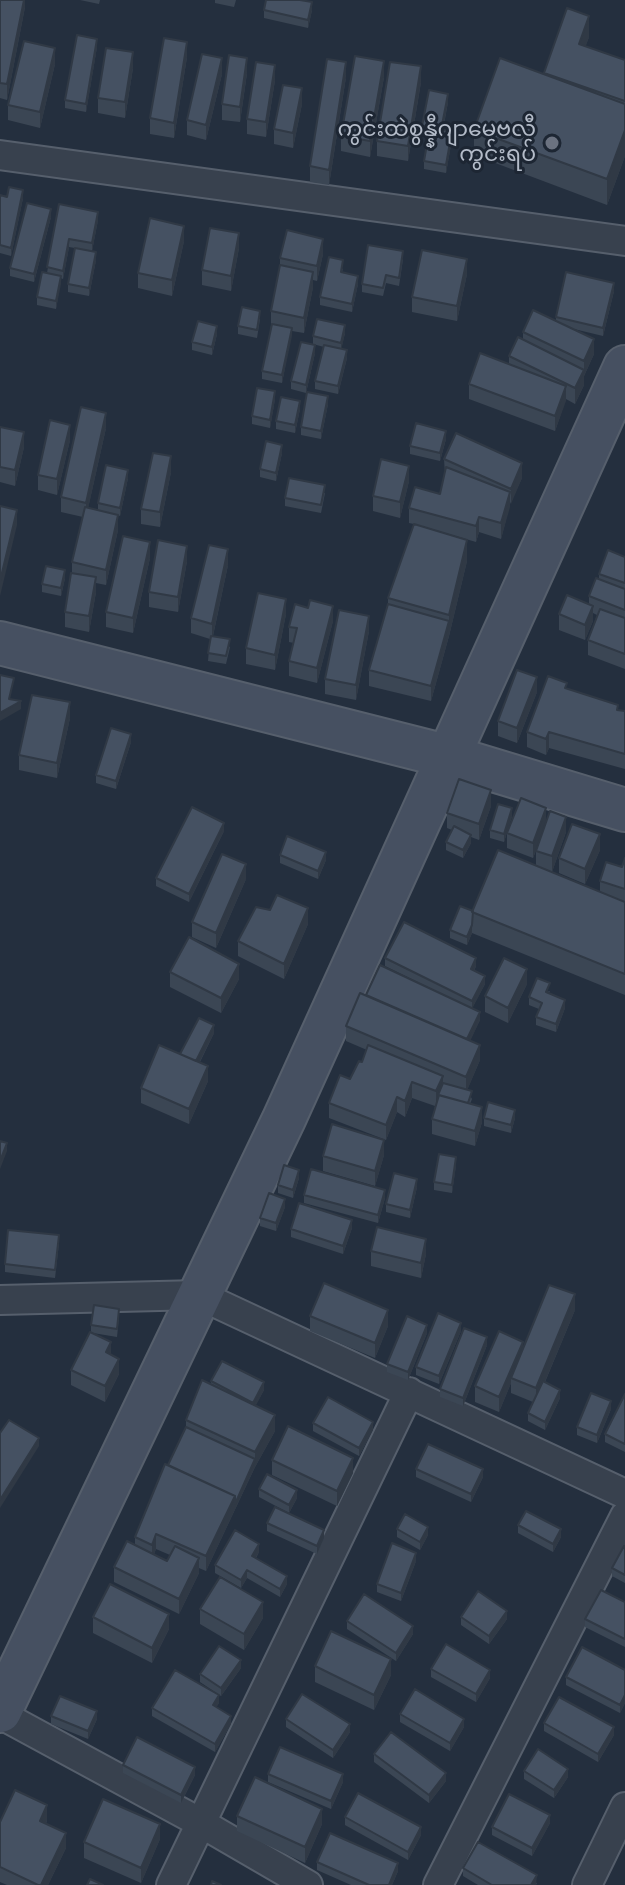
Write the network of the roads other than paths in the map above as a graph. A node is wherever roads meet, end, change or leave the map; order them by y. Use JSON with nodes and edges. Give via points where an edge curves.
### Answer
{"nodes":[{"id":1,"x":0,"y":155,"type":"edge"},
{"id":2,"x":625,"y":241,"type":"edge"},
{"id":3,"x":625,"y":367,"type":"edge"},
{"id":4,"x":0,"y":643,"type":"edge"},
{"id":5,"x":450,"y":757,"type":"junction"},
{"id":6,"x":625,"y":810,"type":"edge"},
{"id":7,"x":199,"y":1295,"type":"junction"},
{"id":8,"x":0,"y":1300,"type":"edge"},
{"id":9,"x":409,"y":1392,"type":"junction"},
{"id":10,"x":625,"y":1494,"type":"edge"},
{"id":11,"x":625,"y":1516,"type":"edge"},
{"id":12,"x":0,"y":1713,"type":"edge"},
{"id":13,"x":625,"y":1807,"type":"edge"},
{"id":14,"x":201,"y":1823,"type":"junction"},
{"id":15,"x":171,"y":1885,"type":"edge"},
{"id":16,"x":308,"y":1885,"type":"edge"},
{"id":17,"x":438,"y":1885,"type":"edge"},
{"id":18,"x":587,"y":1885,"type":"edge"}],
"edges":[{"from":1,"to":2,"type":"street"},
{"from":3,"to":5,"type":"main road"},
{"from":4,"to":5,"type":"main road"},
{"from":5,"to":6,"type":"main road"},
{"from":5,"to":7,"type":"main road"},
{"from":7,"to":8,"type":"street"},
{"from":7,"to":9,"type":"street"},
{"from":7,"to":12,"type":"main road"},
{"from":9,"to":10,"type":"street"},
{"from":9,"to":14,"type":"street"},
{"from":11,"to":17,"type":"street"},
{"from":12,"to":14,"type":"street"},
{"from":13,"to":18,"type":"street"},
{"from":14,"to":15,"type":"street"},
{"from":14,"to":16,"type":"street"}]}
